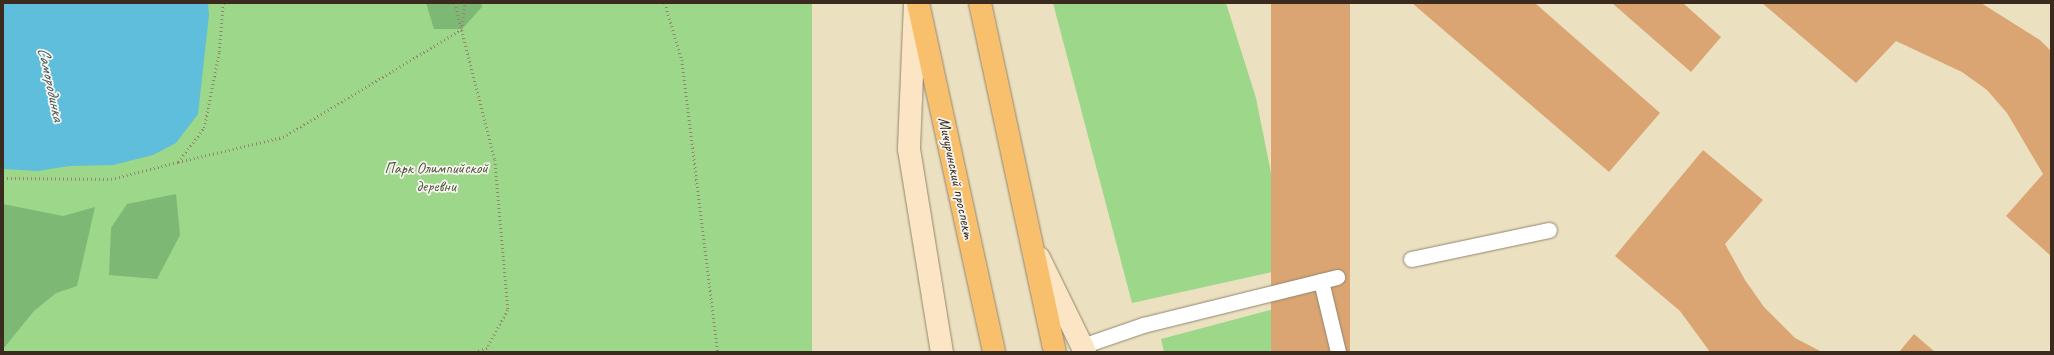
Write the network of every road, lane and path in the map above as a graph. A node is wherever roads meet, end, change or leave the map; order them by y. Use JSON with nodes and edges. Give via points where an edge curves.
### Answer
{"nodes":[{"id":1,"x":223,"y":3,"type":"edge"},
{"id":2,"x":455,"y":3,"type":"edge"},
{"id":3,"x":465,"y":3,"type":"edge"},
{"id":4,"x":665,"y":3,"type":"edge"},
{"id":5,"x":915,"y":3,"type":"edge"},
{"id":6,"x":918,"y":3,"type":"edge"},
{"id":7,"x":980,"y":3,"type":"edge"},
{"id":8,"x":462,"y":29,"type":"junction"},
{"id":9,"x":178,"y":162,"type":"junction"},
{"id":10,"x":3,"y":178,"type":"edge"},
{"id":11,"x":1549,"y":230,"type":"dead end"},
{"id":12,"x":1032,"y":244,"type":"junction"},
{"id":13,"x":1411,"y":259,"type":"dead end"},
{"id":14,"x":1337,"y":277,"type":"dead end"},
{"id":15,"x":1321,"y":281,"type":"junction"},
{"id":16,"x":487,"y":348,"type":"junction"},
{"id":17,"x":1083,"y":349,"type":"edge"},
{"id":18,"x":477,"y":352,"type":"edge"},
{"id":19,"x":488,"y":352,"type":"edge"},
{"id":20,"x":718,"y":352,"type":"edge"},
{"id":21,"x":942,"y":352,"type":"edge"},
{"id":22,"x":994,"y":352,"type":"edge"},
{"id":23,"x":1055,"y":352,"type":"edge"},
{"id":24,"x":1338,"y":352,"type":"edge"}],
"edges":[{"from":1,"to":9,"type":"path","via":[[219,52],[204,128]]},
{"from":2,"to":8,"type":"path"},
{"from":3,"to":8,"type":"path"},
{"from":4,"to":20,"type":"path","via":[[682,60]]},
{"from":5,"to":21,"type":"main road","via":[[909,149]]},
{"from":6,"to":22,"type":"main road","name":"Мичуринский проспект"},
{"from":7,"to":12,"type":"main road"},
{"from":8,"to":9,"type":"path","via":[[283,137]]},
{"from":8,"to":16,"type":"path","via":[[495,160],[508,310]]},
{"from":9,"to":10,"type":"path","via":[[111,179]]},
{"from":11,"to":13,"type":"lane"},
{"from":12,"to":17,"type":"main road"},
{"from":12,"to":23,"type":"main road"},
{"from":14,"to":15,"type":"lane"},
{"from":15,"to":17,"type":"lane","via":[[1143,325]]},
{"from":15,"to":24,"type":"lane"},
{"from":16,"to":18,"type":"path"},
{"from":16,"to":19,"type":"path"}]}
